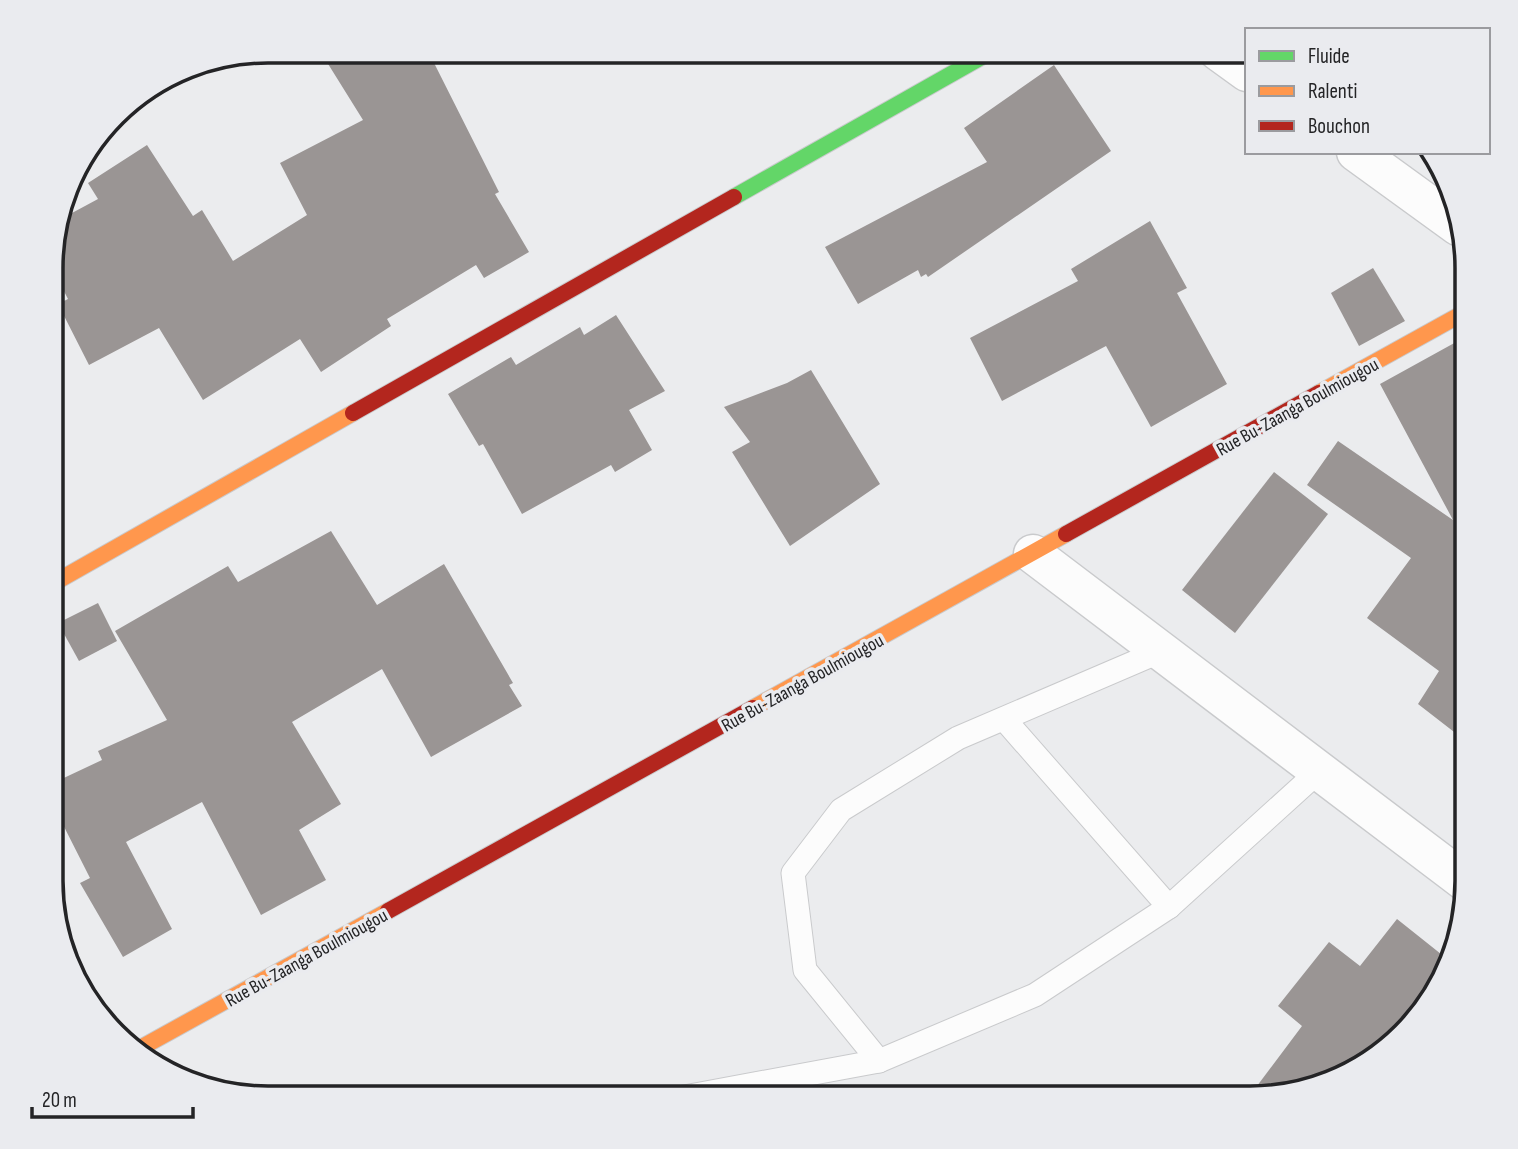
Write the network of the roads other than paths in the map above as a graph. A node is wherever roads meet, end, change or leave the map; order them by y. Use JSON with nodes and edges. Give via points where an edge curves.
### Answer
{"nodes":[{"id":1,"x":971,"y":63,"type":"edge"},
{"id":2,"x":1359,"y":154,"type":"edge"},
{"id":3,"x":1449,"y":219,"type":"edge"},
{"id":4,"x":1455,"y":318,"type":"edge"},
{"id":5,"x":1033,"y":554,"type":"junction"},
{"id":6,"x":63,"y":578,"type":"edge"},
{"id":7,"x":1161,"y":651,"type":"junction"},
{"id":8,"x":1004,"y":719,"type":"junction"},
{"id":9,"x":1319,"y":771,"type":"junction"},
{"id":10,"x":1455,"y":874,"type":"edge"},
{"id":11,"x":1169,"y":907,"type":"junction"},
{"id":12,"x":146,"y":1045,"type":"edge"},
{"id":13,"x":879,"y":1061,"type":"junction"},
{"id":14,"x":745,"y":1086,"type":"edge"}],
"edges":[{"from":1,"to":6,"type":"street"},
{"from":2,"to":3,"type":"street"},
{"from":4,"to":5,"type":"street","name":"Rue Bu-Zaanga Boulmiougou"},
{"from":5,"to":7,"type":"street"},
{"from":5,"to":12,"type":"street","name":"Rue Bu-Zaanga Boulmiougou"},
{"from":7,"to":8,"type":"lane"},
{"from":7,"to":9,"type":"street"},
{"from":8,"to":11,"type":"lane"},
{"from":8,"to":13,"type":"lane","via":[[958,738],[841,810],[793,873],[805,970]]},
{"from":9,"to":10,"type":"street"},
{"from":9,"to":11,"type":"lane"},
{"from":11,"to":13,"type":"lane","via":[[1035,995]]},
{"from":13,"to":14,"type":"lane"}]}
